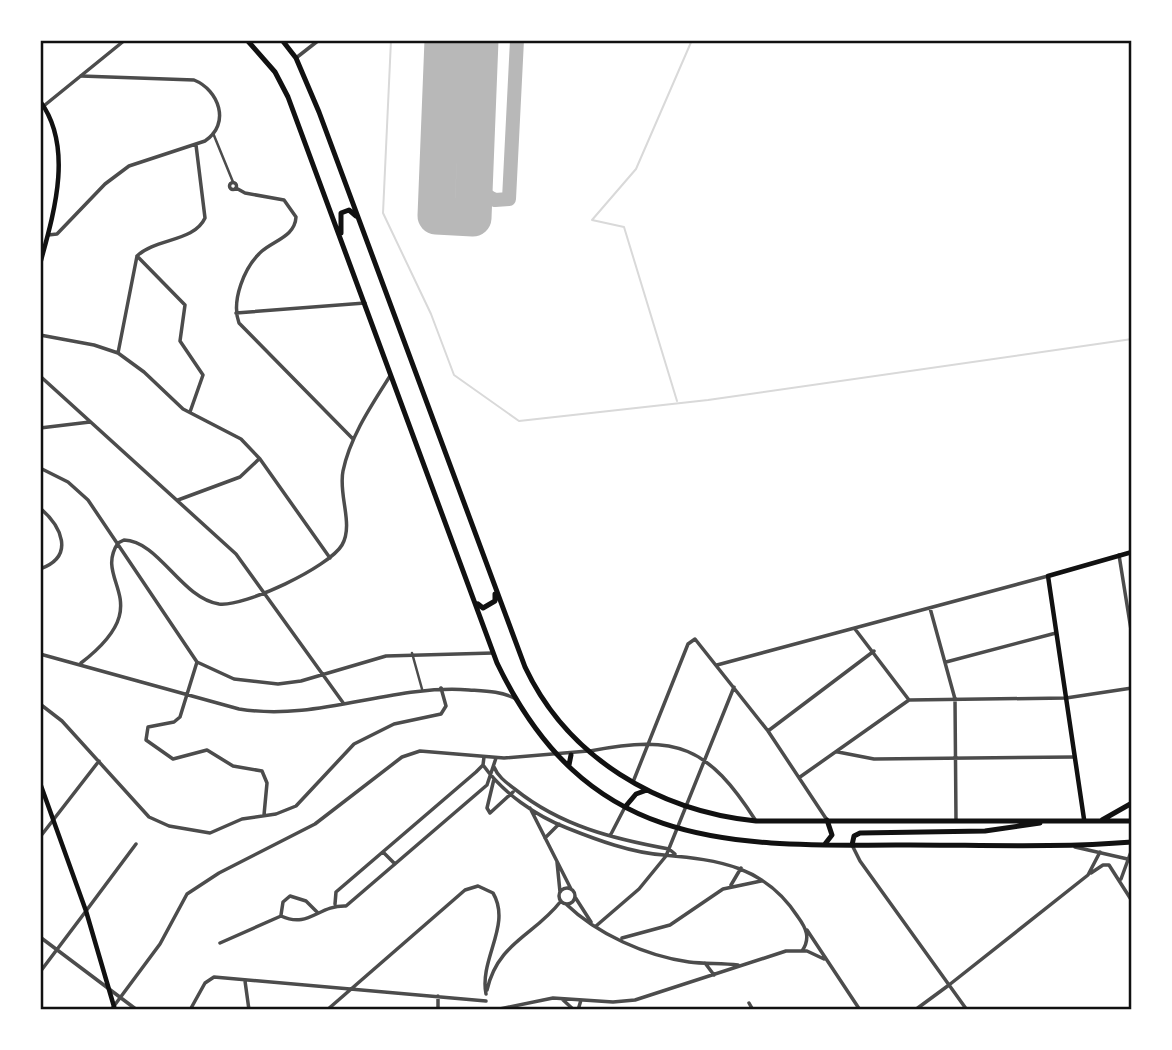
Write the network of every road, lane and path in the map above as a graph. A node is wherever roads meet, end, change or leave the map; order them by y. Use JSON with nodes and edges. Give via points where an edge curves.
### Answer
{"nodes":[{"id":1,"x":125,"y":40,"type":"edge"},
{"id":2,"x":247,"y":40,"type":"edge"},
{"id":3,"x":282,"y":40,"type":"edge"},
{"id":4,"x":320,"y":40,"type":"edge"},
{"id":5,"x":296,"y":58,"type":"junction"},
{"id":6,"x":81,"y":76,"type":"junction"},
{"id":7,"x":40,"y":101,"type":"edge"},
{"id":8,"x":42,"y":108,"type":"edge"},
{"id":9,"x":213,"y":134,"type":"junction"},
{"id":10,"x":196,"y":145,"type":"junction"},
{"id":11,"x":233,"y":182,"type":"joint"},
{"id":12,"x":362,"y":228,"type":"junction"},
{"id":13,"x":47,"y":236,"type":"junction"},
{"id":14,"x":342,"y":243,"type":"junction"},
{"id":15,"x":137,"y":256,"type":"junction"},
{"id":16,"x":40,"y":264,"type":"edge"},
{"id":17,"x":365,"y":303,"type":"junction"},
{"id":18,"x":236,"y":313,"type":"junction"},
{"id":19,"x":40,"y":335,"type":"edge"},
{"id":20,"x":118,"y":353,"type":"junction"},
{"id":21,"x":391,"y":374,"type":"junction"},
{"id":22,"x":40,"y":376,"type":"edge"},
{"id":23,"x":190,"y":412,"type":"junction"},
{"id":24,"x":90,"y":422,"type":"junction"},
{"id":25,"x":40,"y":428,"type":"edge"},
{"id":26,"x":353,"y":439,"type":"junction"},
{"id":27,"x":260,"y":458,"type":"junction"},
{"id":28,"x":40,"y":468,"type":"edge"},
{"id":29,"x":178,"y":500,"type":"junction"},
{"id":30,"x":40,"y":508,"type":"edge"},
{"id":31,"x":118,"y":543,"type":"junction"},
{"id":32,"x":1132,"y":552,"type":"edge"},
{"id":33,"x":1119,"y":555,"type":"junction"},
{"id":34,"x":330,"y":558,"type":"junction"},
{"id":35,"x":40,"y":569,"type":"edge"},
{"id":36,"x":1048,"y":576,"type":"junction"},
{"id":37,"x":496,"y":590,"type":"junction"},
{"id":38,"x":265,"y":592,"type":"junction"},
{"id":39,"x":473,"y":599,"type":"junction"},
{"id":40,"x":930,"y":608,"type":"junction"},
{"id":41,"x":855,"y":629,"type":"junction"},
{"id":42,"x":1056,"y":633,"type":"junction"},
{"id":43,"x":1132,"y":636,"type":"edge"},
{"id":44,"x":874,"y":652,"type":"junction"},
{"id":45,"x":412,"y":653,"type":"junction"},
{"id":46,"x":493,"y":653,"type":"junction"},
{"id":47,"x":40,"y":654,"type":"edge"},
{"id":48,"x":197,"y":662,"type":"junction"},
{"id":49,"x":946,"y":662,"type":"junction"},
{"id":50,"x":80,"y":663,"type":"junction"},
{"id":51,"x":717,"y":664,"type":"junction"},
{"id":52,"x":324,"y":675,"type":"junction"},
{"id":53,"x":734,"y":687,"type":"junction"},
{"id":54,"x":441,"y":688,"type":"junction"},
{"id":55,"x":1132,"y":688,"type":"edge"},
{"id":56,"x":422,"y":689,"type":"junction"},
{"id":57,"x":189,"y":695,"type":"junction"},
{"id":58,"x":1066,"y":698,"type":"junction"},
{"id":59,"x":516,"y":699,"type":"junction"},
{"id":60,"x":955,"y":699,"type":"junction"},
{"id":61,"x":909,"y":700,"type":"junction"},
{"id":62,"x":40,"y":704,"type":"edge"},
{"id":63,"x":344,"y":704,"type":"junction"},
{"id":64,"x":768,"y":731,"type":"junction"},
{"id":65,"x":647,"y":743,"type":"junction"},
{"id":66,"x":587,"y":751,"type":"junction"},
{"id":67,"x":838,"y":752,"type":"junction"},
{"id":68,"x":571,"y":755,"type":"junction"},
{"id":69,"x":558,"y":756,"type":"junction"},
{"id":70,"x":484,"y":757,"type":"junction"},
{"id":71,"x":1075,"y":757,"type":"junction"},
{"id":72,"x":496,"y":758,"type":"junction"},
{"id":73,"x":956,"y":758,"type":"junction"},
{"id":74,"x":706,"y":759,"type":"junction"},
{"id":75,"x":99,"y":760,"type":"junction"},
{"id":76,"x":483,"y":765,"type":"junction"},
{"id":77,"x":569,"y":765,"type":"junction"},
{"id":78,"x":494,"y":767,"type":"junction"},
{"id":79,"x":492,"y":777,"type":"junction"},
{"id":80,"x":800,"y":777,"type":"junction"},
{"id":81,"x":40,"y":783,"type":"edge"},
{"id":82,"x":632,"y":783,"type":"junction"},
{"id":83,"x":647,"y":790,"type":"junction"},
{"id":84,"x":513,"y":791,"type":"junction"},
{"id":85,"x":532,"y":803,"type":"junction"},
{"id":86,"x":1132,"y":803,"type":"edge"},
{"id":87,"x":625,"y":807,"type":"junction"},
{"id":88,"x":686,"y":807,"type":"junction"},
{"id":89,"x":530,"y":809,"type":"junction"},
{"id":90,"x":264,"y":816,"type":"junction"},
{"id":91,"x":53,"y":818,"type":"junction"},
{"id":92,"x":1084,"y":819,"type":"junction"},
{"id":93,"x":827,"y":820,"type":"junction"},
{"id":94,"x":956,"y":820,"type":"junction"},
{"id":95,"x":1102,"y":820,"type":"junction"},
{"id":96,"x":756,"y":821,"type":"junction"},
{"id":97,"x":1132,"y":821,"type":"edge"},
{"id":98,"x":560,"y":822,"type":"junction"},
{"id":99,"x":1043,"y":822,"type":"junction"},
{"id":100,"x":677,"y":830,"type":"junction"},
{"id":101,"x":610,"y":836,"type":"junction"},
{"id":102,"x":40,"y":837,"type":"edge"},
{"id":103,"x":545,"y":838,"type":"junction"},
{"id":104,"x":608,"y":842,"type":"junction"},
{"id":105,"x":1132,"y":842,"type":"edge"},
{"id":106,"x":136,"y":844,"type":"dead end"},
{"id":107,"x":818,"y":845,"type":"junction"},
{"id":108,"x":852,"y":845,"type":"junction"},
{"id":109,"x":1063,"y":845,"type":"junction"},
{"id":110,"x":669,"y":849,"type":"junction"},
{"id":111,"x":1132,"y":849,"type":"edge"},
{"id":112,"x":383,"y":852,"type":"junction"},
{"id":113,"x":1100,"y":852,"type":"junction"},
{"id":114,"x":675,"y":855,"type":"junction"},
{"id":115,"x":666,"y":856,"type":"junction"},
{"id":116,"x":556,"y":860,"type":"junction"},
{"id":117,"x":1129,"y":860,"type":"edge"},
{"id":118,"x":395,"y":864,"type":"junction"},
{"id":119,"x":741,"y":868,"type":"junction"},
{"id":120,"x":1088,"y":875,"type":"junction"},
{"id":121,"x":761,"y":881,"type":"junction"},
{"id":122,"x":1121,"y":881,"type":"junction"},
{"id":123,"x":730,"y":886,"type":"junction"},
{"id":124,"x":571,"y":889,"type":"junction"},
{"id":125,"x":560,"y":892,"type":"junction"},
{"id":126,"x":575,"y":897,"type":"junction"},
{"id":127,"x":561,"y":901,"type":"junction"},
{"id":128,"x":1132,"y":901,"type":"edge"},
{"id":129,"x":335,"y":904,"type":"junction"},
{"id":130,"x":566,"y":904,"type":"junction"},
{"id":131,"x":86,"y":911,"type":"junction"},
{"id":132,"x":318,"y":913,"type":"junction"},
{"id":133,"x":281,"y":916,"type":"junction"},
{"id":134,"x":591,"y":922,"type":"junction"},
{"id":135,"x":596,"y":926,"type":"junction"},
{"id":136,"x":806,"y":930,"type":"junction"},
{"id":137,"x":40,"y":937,"type":"edge"},
{"id":138,"x":620,"y":939,"type":"junction"},
{"id":139,"x":220,"y":943,"type":"dead end"},
{"id":140,"x":57,"y":949,"type":"junction"},
{"id":141,"x":802,"y":951,"type":"junction"},
{"id":142,"x":824,"y":959,"type":"junction"},
{"id":143,"x":705,"y":963,"type":"junction"},
{"id":144,"x":740,"y":966,"type":"junction"},
{"id":145,"x":40,"y":972,"type":"edge"},
{"id":146,"x":714,"y":975,"type":"junction"},
{"id":147,"x":244,"y":981,"type":"junction"},
{"id":148,"x":949,"y":985,"type":"junction"},
{"id":149,"x":109,"y":989,"type":"junction"},
{"id":150,"x":348,"y":989,"type":"junction"},
{"id":151,"x":486,"y":994,"type":"junction"},
{"id":152,"x":438,"y":996,"type":"junction"},
{"id":153,"x":121,"y":998,"type":"junction"},
{"id":154,"x":560,"y":998,"type":"junction"},
{"id":155,"x":581,"y":1000,"type":"junction"},
{"id":156,"x":486,"y":1001,"type":"junction"},
{"id":157,"x":749,"y":1003,"type":"dead end"},
{"id":158,"x":113,"y":1009,"type":"edge"},
{"id":159,"x":137,"y":1010,"type":"edge"},
{"id":160,"x":190,"y":1010,"type":"edge"},
{"id":161,"x":249,"y":1010,"type":"edge"},
{"id":162,"x":327,"y":1010,"type":"edge"},
{"id":163,"x":438,"y":1010,"type":"edge"},
{"id":164,"x":487,"y":1010,"type":"edge"},
{"id":165,"x":495,"y":1010,"type":"edge"},
{"id":166,"x":576,"y":1010,"type":"edge"},
{"id":167,"x":753,"y":1010,"type":"edge"},
{"id":168,"x":860,"y":1010,"type":"edge"},
{"id":169,"x":915,"y":1010,"type":"edge"},
{"id":170,"x":967,"y":1010,"type":"edge"}],
"edges":[{"from":1,"to":6,"type":"street"},
{"from":2,"to":14,"type":"main road","via":[[275,72],[288,97]]},
{"from":3,"to":5,"type":"main road"},
{"from":4,"to":5,"type":"street"},
{"from":5,"to":12,"type":"main road"},
{"from":6,"to":8,"type":"street"},
{"from":6,"to":9,"type":"street","via":[[199,82],[218,105],[219,120]]},
{"from":7,"to":8,"type":"main road"},
{"from":8,"to":13,"type":"main road","via":[[53,121],[59,148]]},
{"from":9,"to":10,"type":"street"},
{"from":9,"to":11,"type":"street"},
{"from":10,"to":13,"type":"street","via":[[129,166],[57,234]]},
{"from":10,"to":15,"type":"street","via":[[206,211],[203,223]]},
{"from":11,"to":18,"type":"street","via":[[230,188],[285,200],[296,221],[291,231],[255,259],[237,295]]},
{"from":12,"to":14,"type":"main road","via":[[352,211],[341,213]]},
{"from":12,"to":37,"type":"main road"},
{"from":13,"to":16,"type":"main road"},
{"from":14,"to":17,"type":"main road"},
{"from":15,"to":20,"type":"street"},
{"from":15,"to":23,"type":"street","via":[[185,305],[180,341],[203,375]]},
{"from":17,"to":18,"type":"street"},
{"from":17,"to":21,"type":"main road"},
{"from":18,"to":26,"type":"street","via":[[247,334]]},
{"from":19,"to":20,"type":"street"},
{"from":20,"to":23,"type":"street"},
{"from":21,"to":26,"type":"street"},
{"from":21,"to":39,"type":"main road"},
{"from":22,"to":24,"type":"street"},
{"from":23,"to":27,"type":"street","via":[[226,429]]},
{"from":24,"to":25,"type":"street"},
{"from":24,"to":29,"type":"street"},
{"from":26,"to":34,"type":"street","via":[[342,480],[345,535]]},
{"from":27,"to":29,"type":"street","via":[[233,481]]},
{"from":27,"to":34,"type":"street"},
{"from":28,"to":31,"type":"street","via":[[79,490]]},
{"from":29,"to":38,"type":"street","via":[[236,554]]},
{"from":30,"to":35,"type":"street","via":[[59,527],[61,542],[57,557]]},
{"from":31,"to":38,"type":"street","via":[[130,540],[142,545],[187,586],[217,604]]},
{"from":31,"to":48,"type":"street"},
{"from":31,"to":50,"type":"street","via":[[112,563],[121,594],[120,619],[108,640]]},
{"from":32,"to":33,"type":"main road"},
{"from":33,"to":36,"type":"main road"},
{"from":33,"to":43,"type":"street"},
{"from":34,"to":38,"type":"street"},
{"from":36,"to":40,"type":"street"},
{"from":36,"to":42,"type":"main road"},
{"from":37,"to":39,"type":"main road","via":[[495,601],[488,607],[479,607]]},
{"from":37,"to":66,"type":"main road","via":[[531,681]]},
{"from":38,"to":52,"type":"street"},
{"from":39,"to":46,"type":"main road"},
{"from":40,"to":41,"type":"street"},
{"from":40,"to":49,"type":"street"},
{"from":41,"to":44,"type":"street"},
{"from":41,"to":51,"type":"street"},
{"from":42,"to":49,"type":"street"},
{"from":42,"to":58,"type":"main road"},
{"from":44,"to":61,"type":"street"},
{"from":44,"to":64,"type":"street"},
{"from":45,"to":46,"type":"street"},
{"from":45,"to":52,"type":"street"},
{"from":45,"to":56,"type":"street"},
{"from":46,"to":59,"type":"main road"},
{"from":47,"to":50,"type":"street"},
{"from":48,"to":52,"type":"street","via":[[251,683]]},
{"from":48,"to":57,"type":"street"},
{"from":49,"to":60,"type":"street"},
{"from":50,"to":57,"type":"street"},
{"from":51,"to":53,"type":"street"},
{"from":51,"to":65,"type":"street","via":[[698,640],[692,639]]},
{"from":52,"to":63,"type":"street"},
{"from":53,"to":64,"type":"street"},
{"from":53,"to":74,"type":"street"},
{"from":54,"to":56,"type":"street"},
{"from":54,"to":59,"type":"street","via":[[498,692]]},
{"from":54,"to":90,"type":"street","via":[[446,706],[441,714],[370,734],[344,751],[296,806]]},
{"from":55,"to":58,"type":"street"},
{"from":56,"to":63,"type":"street"},
{"from":57,"to":63,"type":"street","via":[[264,712]]},
{"from":57,"to":90,"type":"street","via":[[177,720],[148,727],[146,740],[173,759],[207,750],[233,766],[262,771],[267,783]]},
{"from":58,"to":60,"type":"street"},
{"from":58,"to":71,"type":"main road"},
{"from":59,"to":69,"type":"main road"},
{"from":60,"to":61,"type":"street"},
{"from":60,"to":73,"type":"street"},
{"from":61,"to":67,"type":"street"},
{"from":62,"to":75,"type":"street"},
{"from":64,"to":80,"type":"street"},
{"from":65,"to":66,"type":"street"},
{"from":65,"to":74,"type":"street"},
{"from":65,"to":82,"type":"street"},
{"from":66,"to":68,"type":"street"},
{"from":66,"to":82,"type":"main road"},
{"from":67,"to":73,"type":"street","via":[[874,759]]},
{"from":67,"to":80,"type":"street"},
{"from":68,"to":69,"type":"street"},
{"from":68,"to":77,"type":"main road"},
{"from":69,"to":72,"type":"street"},
{"from":69,"to":77,"type":"main road"},
{"from":70,"to":72,"type":"street"},
{"from":70,"to":76,"type":"street"},
{"from":70,"to":153,"type":"street","via":[[432,751],[402,757],[315,824],[197,886],[181,901],[160,944]]},
{"from":71,"to":73,"type":"street"},
{"from":71,"to":92,"type":"main road"},
{"from":72,"to":78,"type":"street"},
{"from":73,"to":94,"type":"street"},
{"from":74,"to":88,"type":"street"},
{"from":74,"to":96,"type":"street","via":[[727,779]]},
{"from":75,"to":90,"type":"street","via":[[143,812],[161,824],[210,833],[242,818]]},
{"from":75,"to":91,"type":"street"},
{"from":76,"to":79,"type":"street"},
{"from":76,"to":112,"type":"street"},
{"from":77,"to":87,"type":"main road"},
{"from":78,"to":79,"type":"street"},
{"from":78,"to":84,"type":"street"},
{"from":79,"to":84,"type":"street"},
{"from":79,"to":84,"type":"street","via":[[488,812],[494,812]]},
{"from":79,"to":118,"type":"street"},
{"from":80,"to":93,"type":"street"},
{"from":81,"to":91,"type":"main road"},
{"from":82,"to":83,"type":"main road"},
{"from":83,"to":87,"type":"main road","via":[[636,794]]},
{"from":83,"to":88,"type":"main road"},
{"from":84,"to":85,"type":"street"},
{"from":84,"to":89,"type":"street"},
{"from":85,"to":89,"type":"street"},
{"from":85,"to":98,"type":"street"},
{"from":86,"to":95,"type":"main road"},
{"from":87,"to":100,"type":"main road"},
{"from":87,"to":101,"type":"street"},
{"from":88,"to":96,"type":"main road"},
{"from":88,"to":100,"type":"street"},
{"from":89,"to":98,"type":"street"},
{"from":89,"to":103,"type":"street"},
{"from":91,"to":102,"type":"street"},
{"from":91,"to":131,"type":"main road"},
{"from":92,"to":95,"type":"main road"},
{"from":92,"to":99,"type":"main road"},
{"from":93,"to":94,"type":"main road"},
{"from":93,"to":96,"type":"main road"},
{"from":93,"to":107,"type":"main road","via":[[832,838]]},
{"from":94,"to":99,"type":"main road"},
{"from":95,"to":97,"type":"main road"},
{"from":98,"to":101,"type":"street"},
{"from":98,"to":103,"type":"street"},
{"from":98,"to":104,"type":"street"},
{"from":99,"to":108,"type":"main road","via":[[985,831],[860,833]]},
{"from":100,"to":107,"type":"main road","via":[[717,839]]},
{"from":100,"to":110,"type":"street"},
{"from":101,"to":104,"type":"street"},
{"from":101,"to":110,"type":"street"},
{"from":103,"to":116,"type":"street"},
{"from":104,"to":115,"type":"street"},
{"from":105,"to":109,"type":"main road"},
{"from":106,"to":131,"type":"street"},
{"from":107,"to":108,"type":"main road"},
{"from":108,"to":109,"type":"main road"},
{"from":108,"to":148,"type":"street"},
{"from":109,"to":113,"type":"street"},
{"from":110,"to":114,"type":"street"},
{"from":110,"to":115,"type":"street"},
{"from":111,"to":117,"type":"street"},
{"from":112,"to":118,"type":"street"},
{"from":112,"to":129,"type":"street","via":[[336,892]]},
{"from":113,"to":117,"type":"street"},
{"from":113,"to":120,"type":"street"},
{"from":114,"to":115,"type":"street"},
{"from":114,"to":119,"type":"street"},
{"from":115,"to":135,"type":"street","via":[[639,889]]},
{"from":116,"to":124,"type":"street"},
{"from":116,"to":125,"type":"street"},
{"from":117,"to":122,"type":"street"},
{"from":118,"to":129,"type":"street","via":[[346,906]]},
{"from":119,"to":121,"type":"street"},
{"from":119,"to":123,"type":"street"},
{"from":120,"to":122,"type":"street","via":[[1103,864],[1111,866]]},
{"from":120,"to":148,"type":"street"},
{"from":121,"to":123,"type":"street"},
{"from":121,"to":136,"type":"street","via":[[794,911]]},
{"from":122,"to":128,"type":"street"},
{"from":123,"to":138,"type":"street","via":[[670,925]]},
{"from":124,"to":125,"type":"street"},
{"from":124,"to":126,"type":"street"},
{"from":125,"to":127,"type":"street"},
{"from":126,"to":130,"type":"street"},
{"from":126,"to":134,"type":"street"},
{"from":127,"to":130,"type":"street"},
{"from":127,"to":151,"type":"street","via":[[501,956]]},
{"from":129,"to":132,"type":"street"},
{"from":130,"to":134,"type":"street"},
{"from":131,"to":140,"type":"street"},
{"from":131,"to":149,"type":"main road"},
{"from":132,"to":133,"type":"street","via":[[297,920]]},
{"from":132,"to":133,"type":"street","via":[[306,901],[290,896],[283,902]]},
{"from":133,"to":139,"type":"street"},
{"from":134,"to":135,"type":"street"},
{"from":135,"to":138,"type":"street"},
{"from":136,"to":141,"type":"street"},
{"from":136,"to":142,"type":"street"},
{"from":137,"to":140,"type":"street"},
{"from":138,"to":143,"type":"street","via":[[655,954]]},
{"from":140,"to":145,"type":"street"},
{"from":140,"to":149,"type":"street"},
{"from":141,"to":142,"type":"street"},
{"from":141,"to":144,"type":"street","via":[[778,952]]},
{"from":142,"to":168,"type":"street"},
{"from":143,"to":144,"type":"street"},
{"from":143,"to":146,"type":"street"},
{"from":144,"to":146,"type":"street"},
{"from":146,"to":155,"type":"street","via":[[635,1000]]},
{"from":147,"to":150,"type":"street"},
{"from":147,"to":160,"type":"street","via":[[214,978],[205,983]]},
{"from":147,"to":161,"type":"street"},
{"from":148,"to":169,"type":"street"},
{"from":148,"to":170,"type":"street"},
{"from":149,"to":153,"type":"street"},
{"from":149,"to":158,"type":"main road"},
{"from":150,"to":151,"type":"street","via":[[465,890],[478,886],[493,893],[500,914],[484,973]]},
{"from":150,"to":152,"type":"street"},
{"from":150,"to":162,"type":"street"},
{"from":151,"to":156,"type":"street"},
{"from":152,"to":156,"type":"street"},
{"from":152,"to":163,"type":"street"},
{"from":153,"to":158,"type":"street"},
{"from":153,"to":159,"type":"street"},
{"from":154,"to":155,"type":"street"},
{"from":154,"to":165,"type":"street"},
{"from":154,"to":166,"type":"street"},
{"from":155,"to":166,"type":"street"},
{"from":156,"to":164,"type":"street"},
{"from":157,"to":167,"type":"street"}]}
